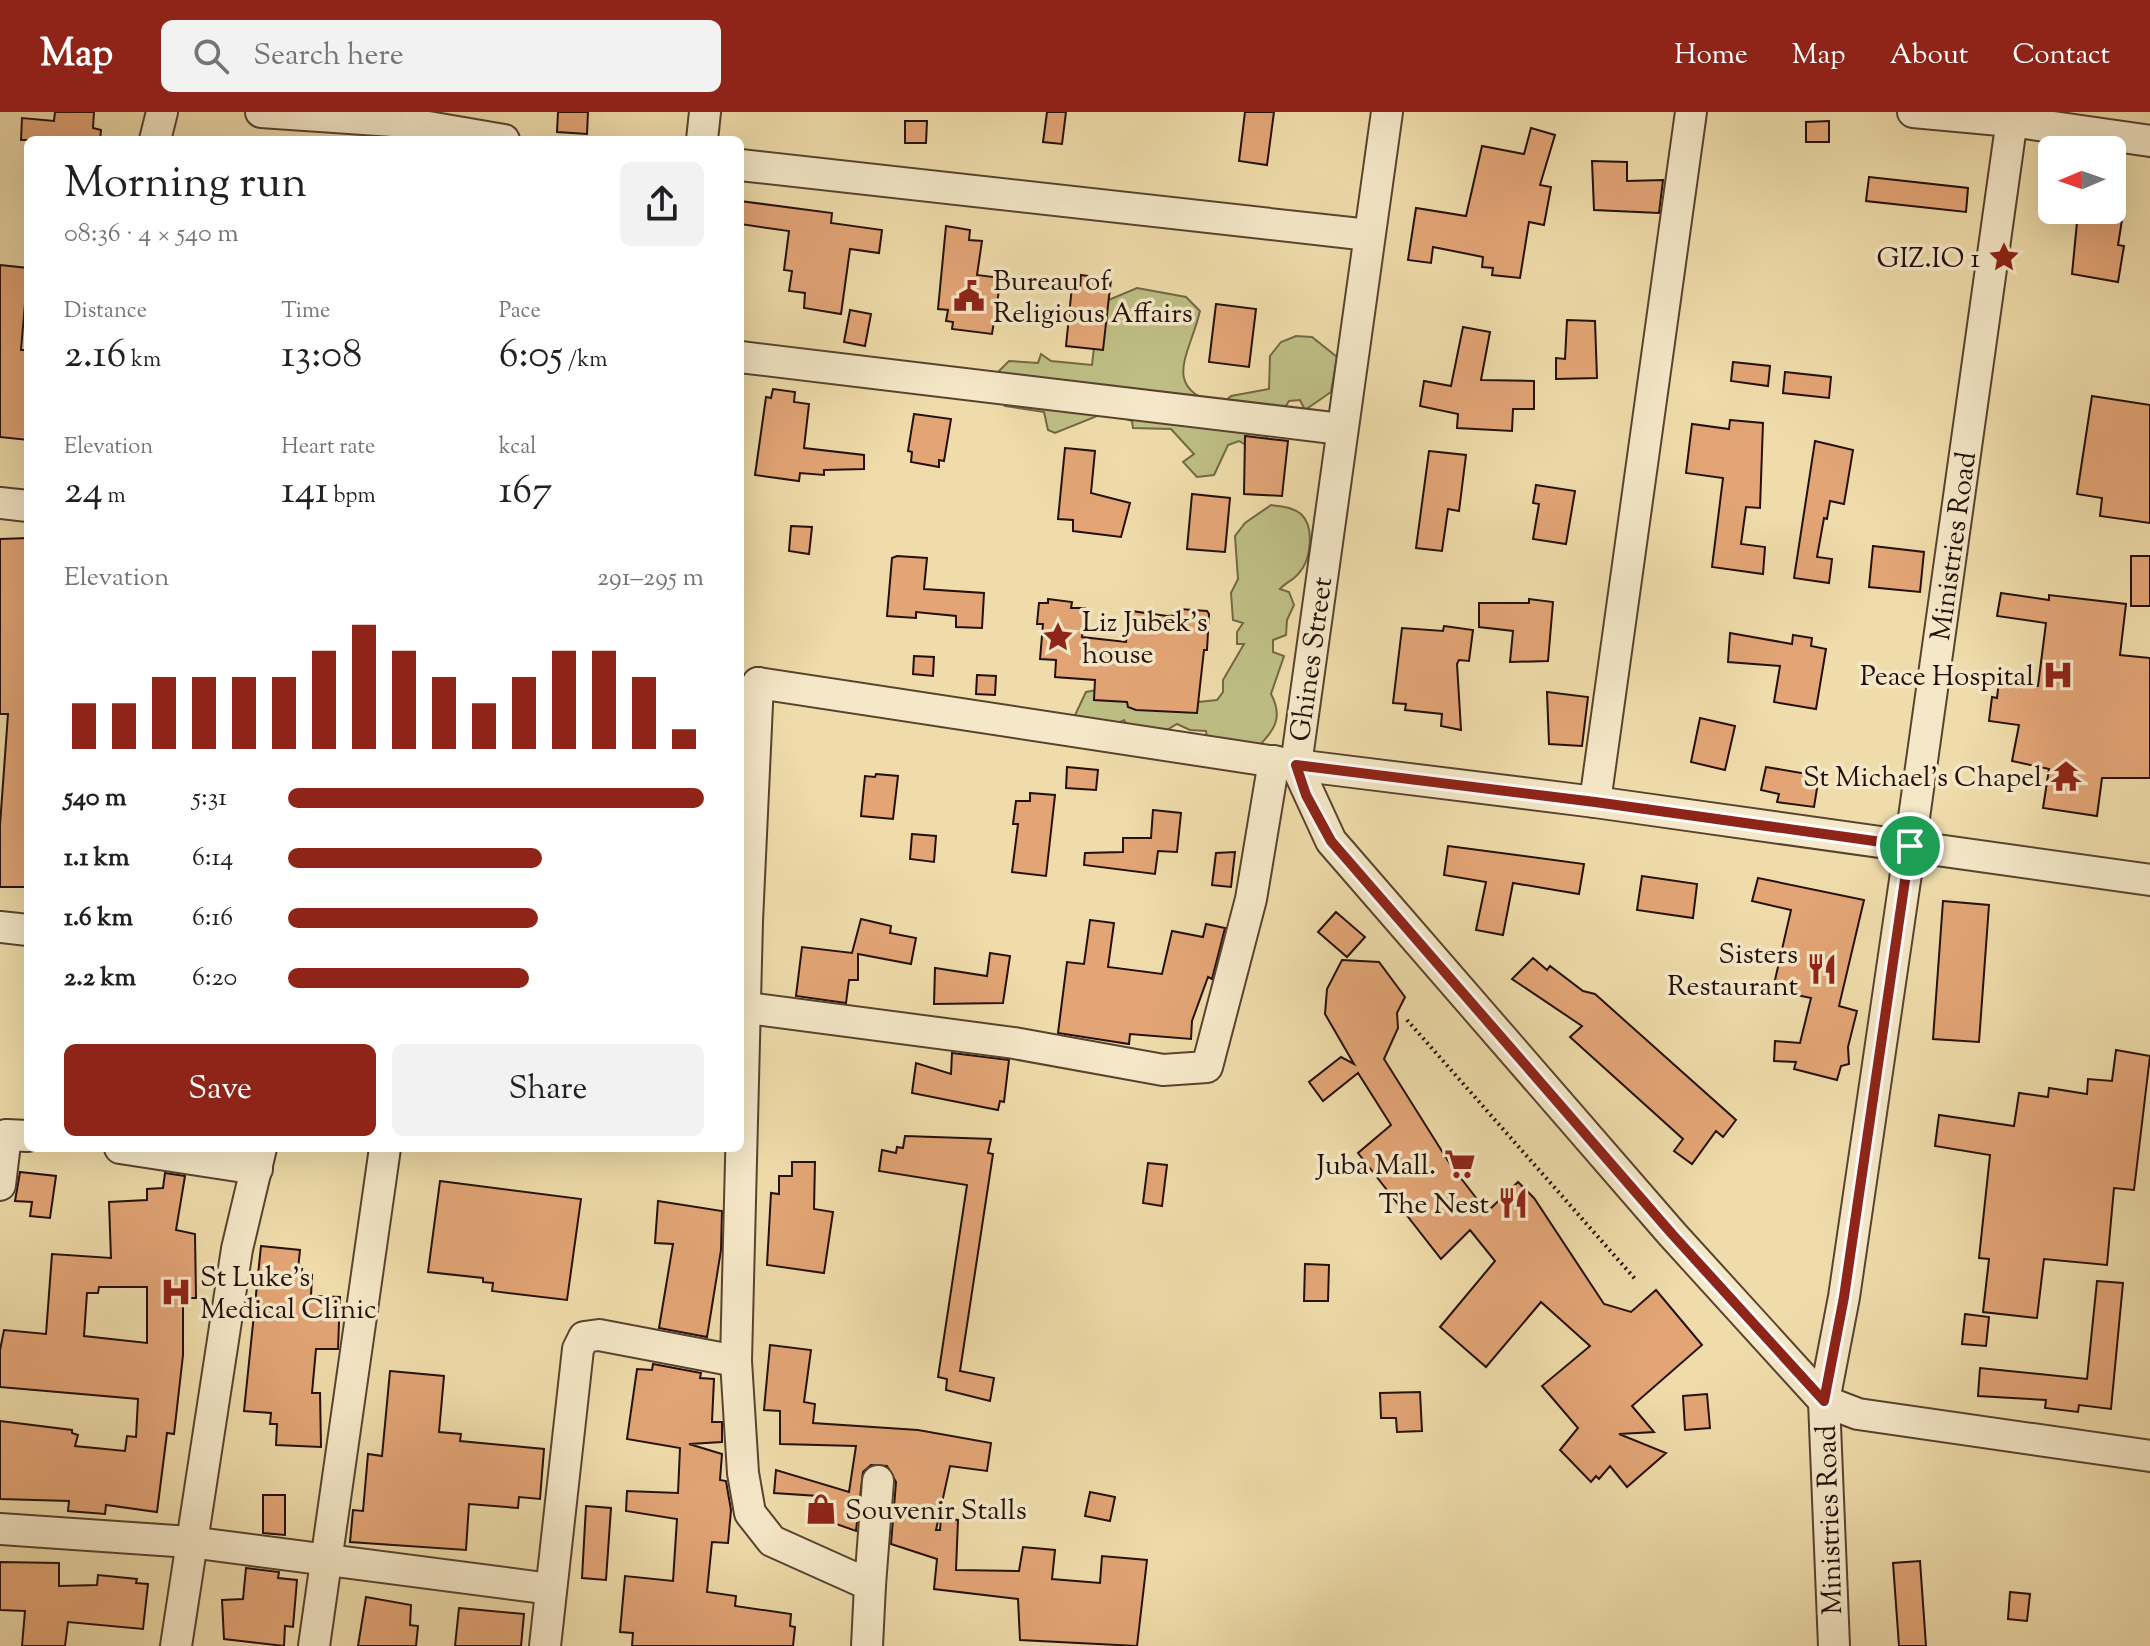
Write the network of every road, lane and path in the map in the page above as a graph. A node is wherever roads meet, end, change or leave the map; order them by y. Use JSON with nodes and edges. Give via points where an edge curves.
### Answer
{"nodes":[{"id":1,"x":162,"y":112,"type":"edge"},
{"id":2,"x":261,"y":112,"type":"edge"},
{"id":3,"x":705,"y":112,"type":"edge"},
{"id":4,"x":1387,"y":112,"type":"edge"},
{"id":5,"x":1691,"y":112,"type":"edge"},
{"id":6,"x":1913,"y":112,"type":"edge"},
{"id":7,"x":2012,"y":117,"type":"edge"},
{"id":8,"x":392,"y":130,"type":"edge"},
{"id":9,"x":156,"y":136,"type":"edge"},
{"id":10,"x":458,"y":136,"type":"edge"},
{"id":11,"x":702,"y":136,"type":"edge"},
{"id":12,"x":2150,"y":141,"type":"edge"},
{"id":13,"x":744,"y":165,"type":"edge"},
{"id":14,"x":1369,"y":235,"type":"junction"},
{"id":15,"x":744,"y":357,"type":"edge"},
{"id":16,"x":1341,"y":429,"type":"junction"},
{"id":17,"x":0,"y":503,"type":"edge"},
{"id":18,"x":24,"y":506,"type":"edge"},
{"id":19,"x":749,"y":674,"type":"edge"},
{"id":20,"x":1285,"y":763,"type":"junction"},
{"id":21,"x":1595,"y":802,"type":"junction"},
{"id":22,"x":1910,"y":846,"type":"junction"},
{"id":23,"x":2150,"y":880,"type":"edge"},
{"id":24,"x":0,"y":927,"type":"edge"},
{"id":25,"x":24,"y":930,"type":"edge"},
{"id":26,"x":744,"y":952,"type":"edge"},
{"id":27,"x":744,"y":1007,"type":"edge"},
{"id":28,"x":1407,"y":1020,"type":"dead end"},
{"id":29,"x":24,"y":1136,"type":"edge"},
{"id":30,"x":176,"y":1152,"type":"edge"},
{"id":31,"x":384,"y":1152,"type":"edge"},
{"id":32,"x":740,"y":1152,"type":"edge"},
{"id":33,"x":259,"y":1158,"type":"edge"},
{"id":34,"x":0,"y":1185,"type":"edge"},
{"id":35,"x":1636,"y":1280,"type":"dead end"},
{"id":36,"x":736,"y":1361,"type":"junction"},
{"id":37,"x":1824,"y":1401,"type":"junction"},
{"id":38,"x":2150,"y":1456,"type":"edge"},
{"id":39,"x":878,"y":1481,"type":"dead end"},
{"id":40,"x":0,"y":1529,"type":"edge"},
{"id":41,"x":190,"y":1542,"type":"junction"},
{"id":42,"x":326,"y":1561,"type":"junction"},
{"id":43,"x":870,"y":1585,"type":"junction"},
{"id":44,"x":551,"y":1589,"type":"junction"},
{"id":45,"x":176,"y":1646,"type":"edge"},
{"id":46,"x":314,"y":1646,"type":"edge"},
{"id":47,"x":545,"y":1646,"type":"edge"},
{"id":48,"x":867,"y":1646,"type":"edge"},
{"id":49,"x":1834,"y":1646,"type":"edge"}],
"edges":[{"from":1,"to":9,"type":"street"},
{"from":2,"to":8,"type":"street"},
{"from":3,"to":11,"type":"street"},
{"from":4,"to":14,"type":"street","name":"Ghines Street"},
{"from":5,"to":21,"type":"street"},
{"from":6,"to":7,"type":"street"},
{"from":7,"to":12,"type":"street"},
{"from":7,"to":22,"type":"street","name":"Ministries Road"},
{"from":8,"to":10,"type":"street"},
{"from":13,"to":14,"type":"street"},
{"from":14,"to":16,"type":"street","name":"Ghines Street"},
{"from":15,"to":16,"type":"street"},
{"from":16,"to":20,"type":"street","name":"Ghines Street"},
{"from":17,"to":18,"type":"street"},
{"from":19,"to":20,"type":"street"},
{"from":19,"to":26,"type":"street"},
{"from":20,"to":21,"type":"street"},
{"from":20,"to":27,"type":"street","via":[[1207,1067],[1163,1070],[1014,1043]]},
{"from":20,"to":37,"type":"street","name":"Ghines Street","via":[[1331,841],[1661,1223]]},
{"from":21,"to":22,"type":"street"},
{"from":22,"to":23,"type":"street"},
{"from":22,"to":37,"type":"street","name":"Ministries Road"},
{"from":24,"to":25,"type":"street"},
{"from":28,"to":35,"type":"path"},
{"from":29,"to":34,"type":"street","via":[[6,1135]]},
{"from":30,"to":33,"type":"street"},
{"from":31,"to":42,"type":"street"},
{"from":32,"to":36,"type":"street"},
{"from":33,"to":41,"type":"street","via":[[237,1249]]},
{"from":36,"to":43,"type":"street","via":[[750,1513],[772,1541]]},
{"from":36,"to":44,"type":"street","via":[[599,1335],[584,1337],[578,1349]]},
{"from":37,"to":38,"type":"street","via":[[1858,1414]]},
{"from":37,"to":49,"type":"street","name":"Ministries Road"},
{"from":39,"to":43,"type":"street"},
{"from":40,"to":41,"type":"street"},
{"from":41,"to":42,"type":"street"},
{"from":41,"to":45,"type":"street"},
{"from":42,"to":44,"type":"street"},
{"from":42,"to":46,"type":"street"},
{"from":43,"to":48,"type":"street"},
{"from":44,"to":47,"type":"street"}]}
